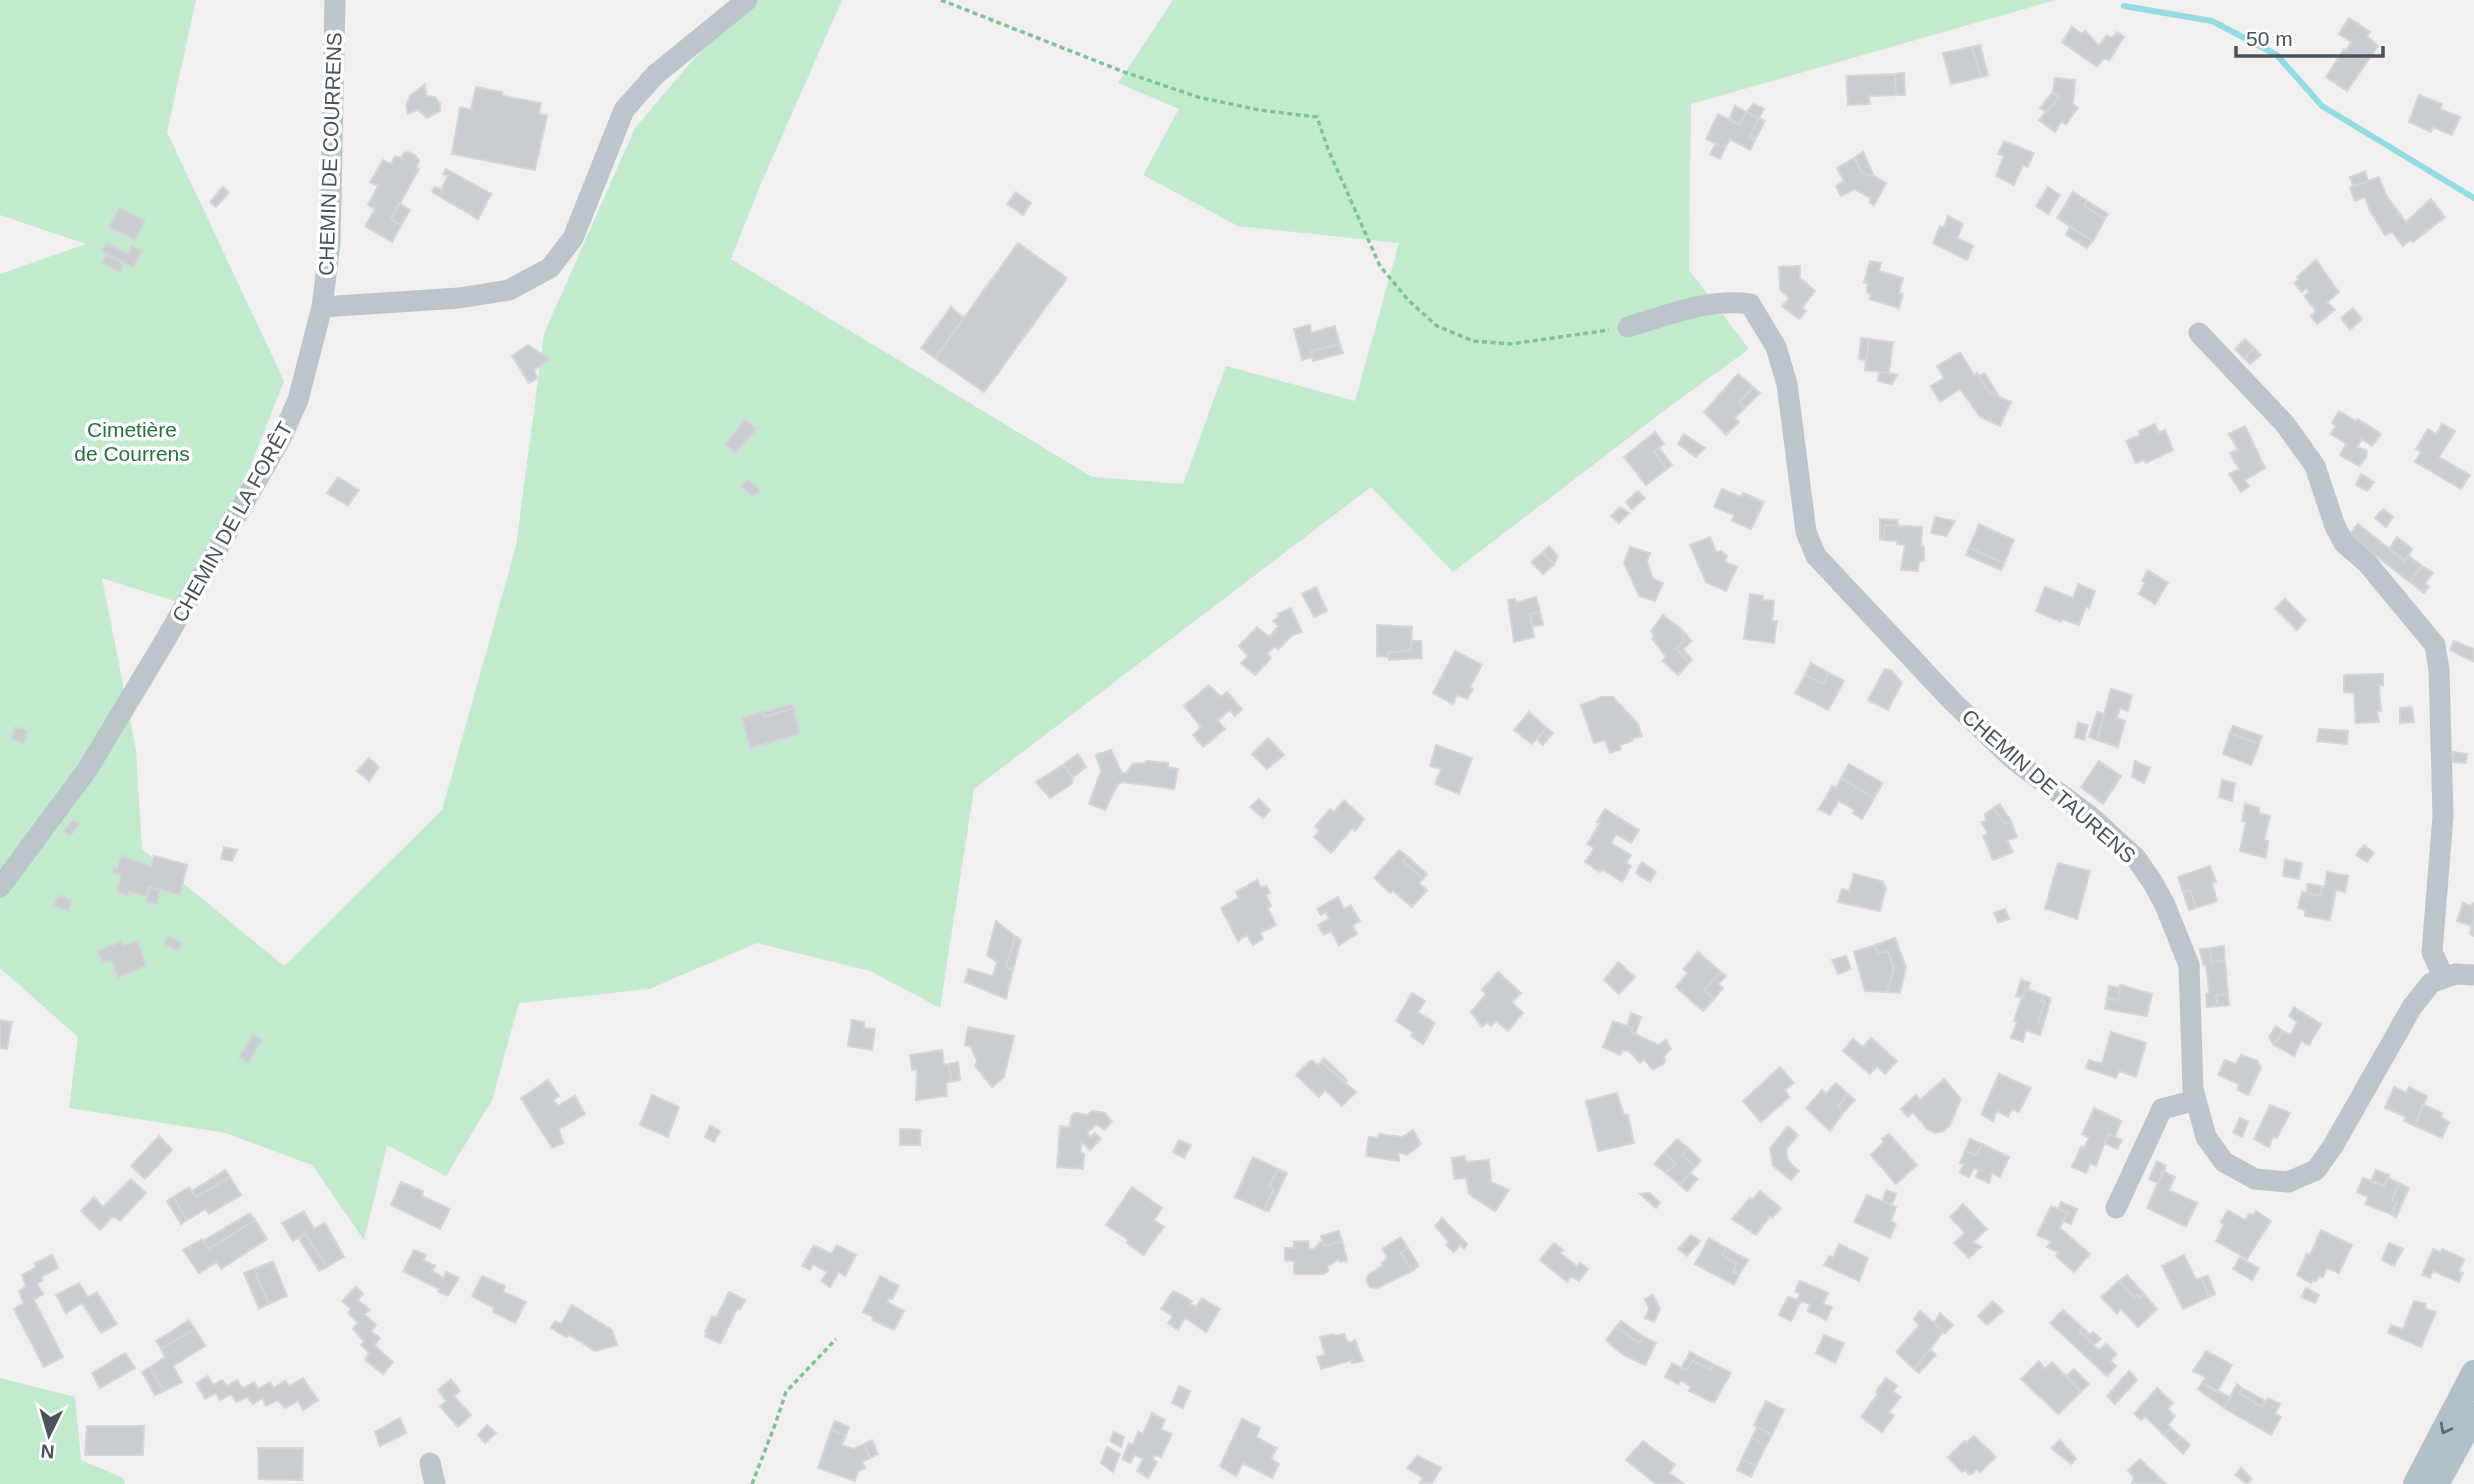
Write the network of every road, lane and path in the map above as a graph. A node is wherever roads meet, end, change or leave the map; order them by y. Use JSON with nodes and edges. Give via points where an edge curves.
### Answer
{"nodes":[{"id":1,"x":335,"y":0,"type":"edge"},
{"id":2,"x":747,"y":0,"type":"edge"},
{"id":3,"x":942,"y":0,"type":"edge"},
{"id":4,"x":322,"y":307,"type":"junction"},
{"id":5,"x":1628,"y":327,"type":"joint"},
{"id":6,"x":2199,"y":333,"type":"dead end"},
{"id":7,"x":0,"y":887,"type":"edge"},
{"id":8,"x":2474,"y":975,"type":"edge"},
{"id":9,"x":2444,"y":978,"type":"junction"},
{"id":10,"x":2196,"y":1100,"type":"junction"},
{"id":11,"x":2116,"y":1208,"type":"dead end"},
{"id":12,"x":836,"y":1339,"type":"dead end"},
{"id":13,"x":2474,"y":1373,"type":"edge"},
{"id":14,"x":2474,"y":1415,"type":"edge"},
{"id":15,"x":752,"y":1484,"type":"edge"},
{"id":16,"x":2416,"y":1484,"type":"edge"},
{"id":17,"x":2436,"y":1484,"type":"edge"}],
"edges":[{"from":1,"to":4,"type":"street","name":"CHEMIN DE COURRENS","via":[[330,243]]},
{"from":2,"to":4,"type":"street","via":[[655,75],[624,110],[573,238],[550,268],[509,290]]},
{"from":3,"to":5,"type":"path","via":[[1198,97],[1317,117],[1380,266],[1437,326],[1473,341],[1511,344]]},
{"from":4,"to":7,"type":"street","name":"CHEMIN DE LA FORÊT","via":[[298,400],[281,438],[87,770]]},
{"from":5,"to":10,"type":"street","name":"CHEMIN DE TAURENS","via":[[1696,307],[1729,301],[1750,304],[1776,347],[1787,384],[1806,532],[1816,556],[1953,702],[2014,760],[2090,816],[2136,858],[2154,883],[2189,965]]},
{"from":6,"to":9,"type":"street","via":[[2285,424],[2315,466],[2344,543],[2367,563],[2435,645],[2443,816],[2432,953]]},
{"from":8,"to":9,"type":"street"},
{"from":9,"to":10,"type":"street","name":"CHEMIN DE TAURENS","via":[[2431,983],[2412,1007],[2316,1170],[2288,1182],[2255,1179],[2224,1162],[2206,1136]]},
{"from":10,"to":11,"type":"street","via":[[2162,1109]]},
{"from":12,"to":15,"type":"path","via":[[786,1392]]},
{"from":13,"to":16,"type":"main road","one_way":true},
{"from":14,"to":17,"type":"main road"}]}
